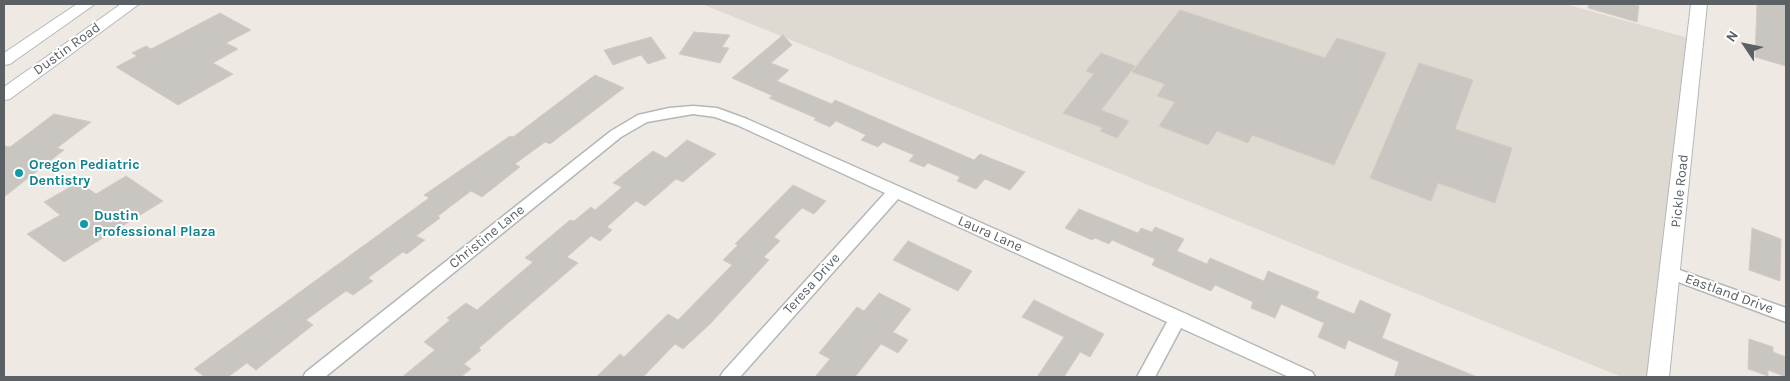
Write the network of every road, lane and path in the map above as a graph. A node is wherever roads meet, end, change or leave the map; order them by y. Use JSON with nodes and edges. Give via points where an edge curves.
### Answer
{"nodes":[{"id":1,"x":87,"y":4,"type":"edge"},
{"id":2,"x":131,"y":4,"type":"edge"},
{"id":3,"x":1699,"y":4,"type":"edge"},
{"id":4,"x":36,"y":38,"type":"junction"},
{"id":5,"x":74,"y":45,"type":"junction"},
{"id":6,"x":4,"y":60,"type":"edge"},
{"id":7,"x":4,"y":95,"type":"edge"},
{"id":8,"x":669,"y":112,"type":"joint"},
{"id":9,"x":896,"y":192,"type":"junction"},
{"id":10,"x":1671,"y":273,"type":"junction"},
{"id":11,"x":1786,"y":315,"type":"edge"},
{"id":12,"x":1178,"y":318,"type":"junction"},
{"id":13,"x":312,"y":377,"type":"edge"},
{"id":14,"x":729,"y":377,"type":"edge"},
{"id":15,"x":1146,"y":377,"type":"edge"},
{"id":16,"x":1306,"y":377,"type":"edge"},
{"id":17,"x":1658,"y":377,"type":"edge"}],
"edges":[{"from":1,"to":4,"type":"street","name":"Dustin Road"},
{"from":2,"to":5,"type":"street","name":"Dustin Road"},
{"from":3,"to":10,"type":"street","name":"Pickle Road"},
{"from":4,"to":5,"type":"street"},
{"from":4,"to":6,"type":"street","name":"Dustin Road"},
{"from":5,"to":7,"type":"street","name":"Dustin Road"},
{"from":8,"to":9,"type":"street","name":"Laura Lane","via":[[717,112]]},
{"from":8,"to":13,"type":"street","name":"Christine Lane","via":[[643,118],[616,134]]},
{"from":9,"to":12,"type":"street","name":"Laura Lane"},
{"from":9,"to":14,"type":"street","name":"Teresa Drive"},
{"from":10,"to":11,"type":"street","name":"Eastland Drive"},
{"from":10,"to":17,"type":"street","name":"Pickle Road"},
{"from":12,"to":15,"type":"street"},
{"from":12,"to":16,"type":"street","name":"Laura Lane"}]}
